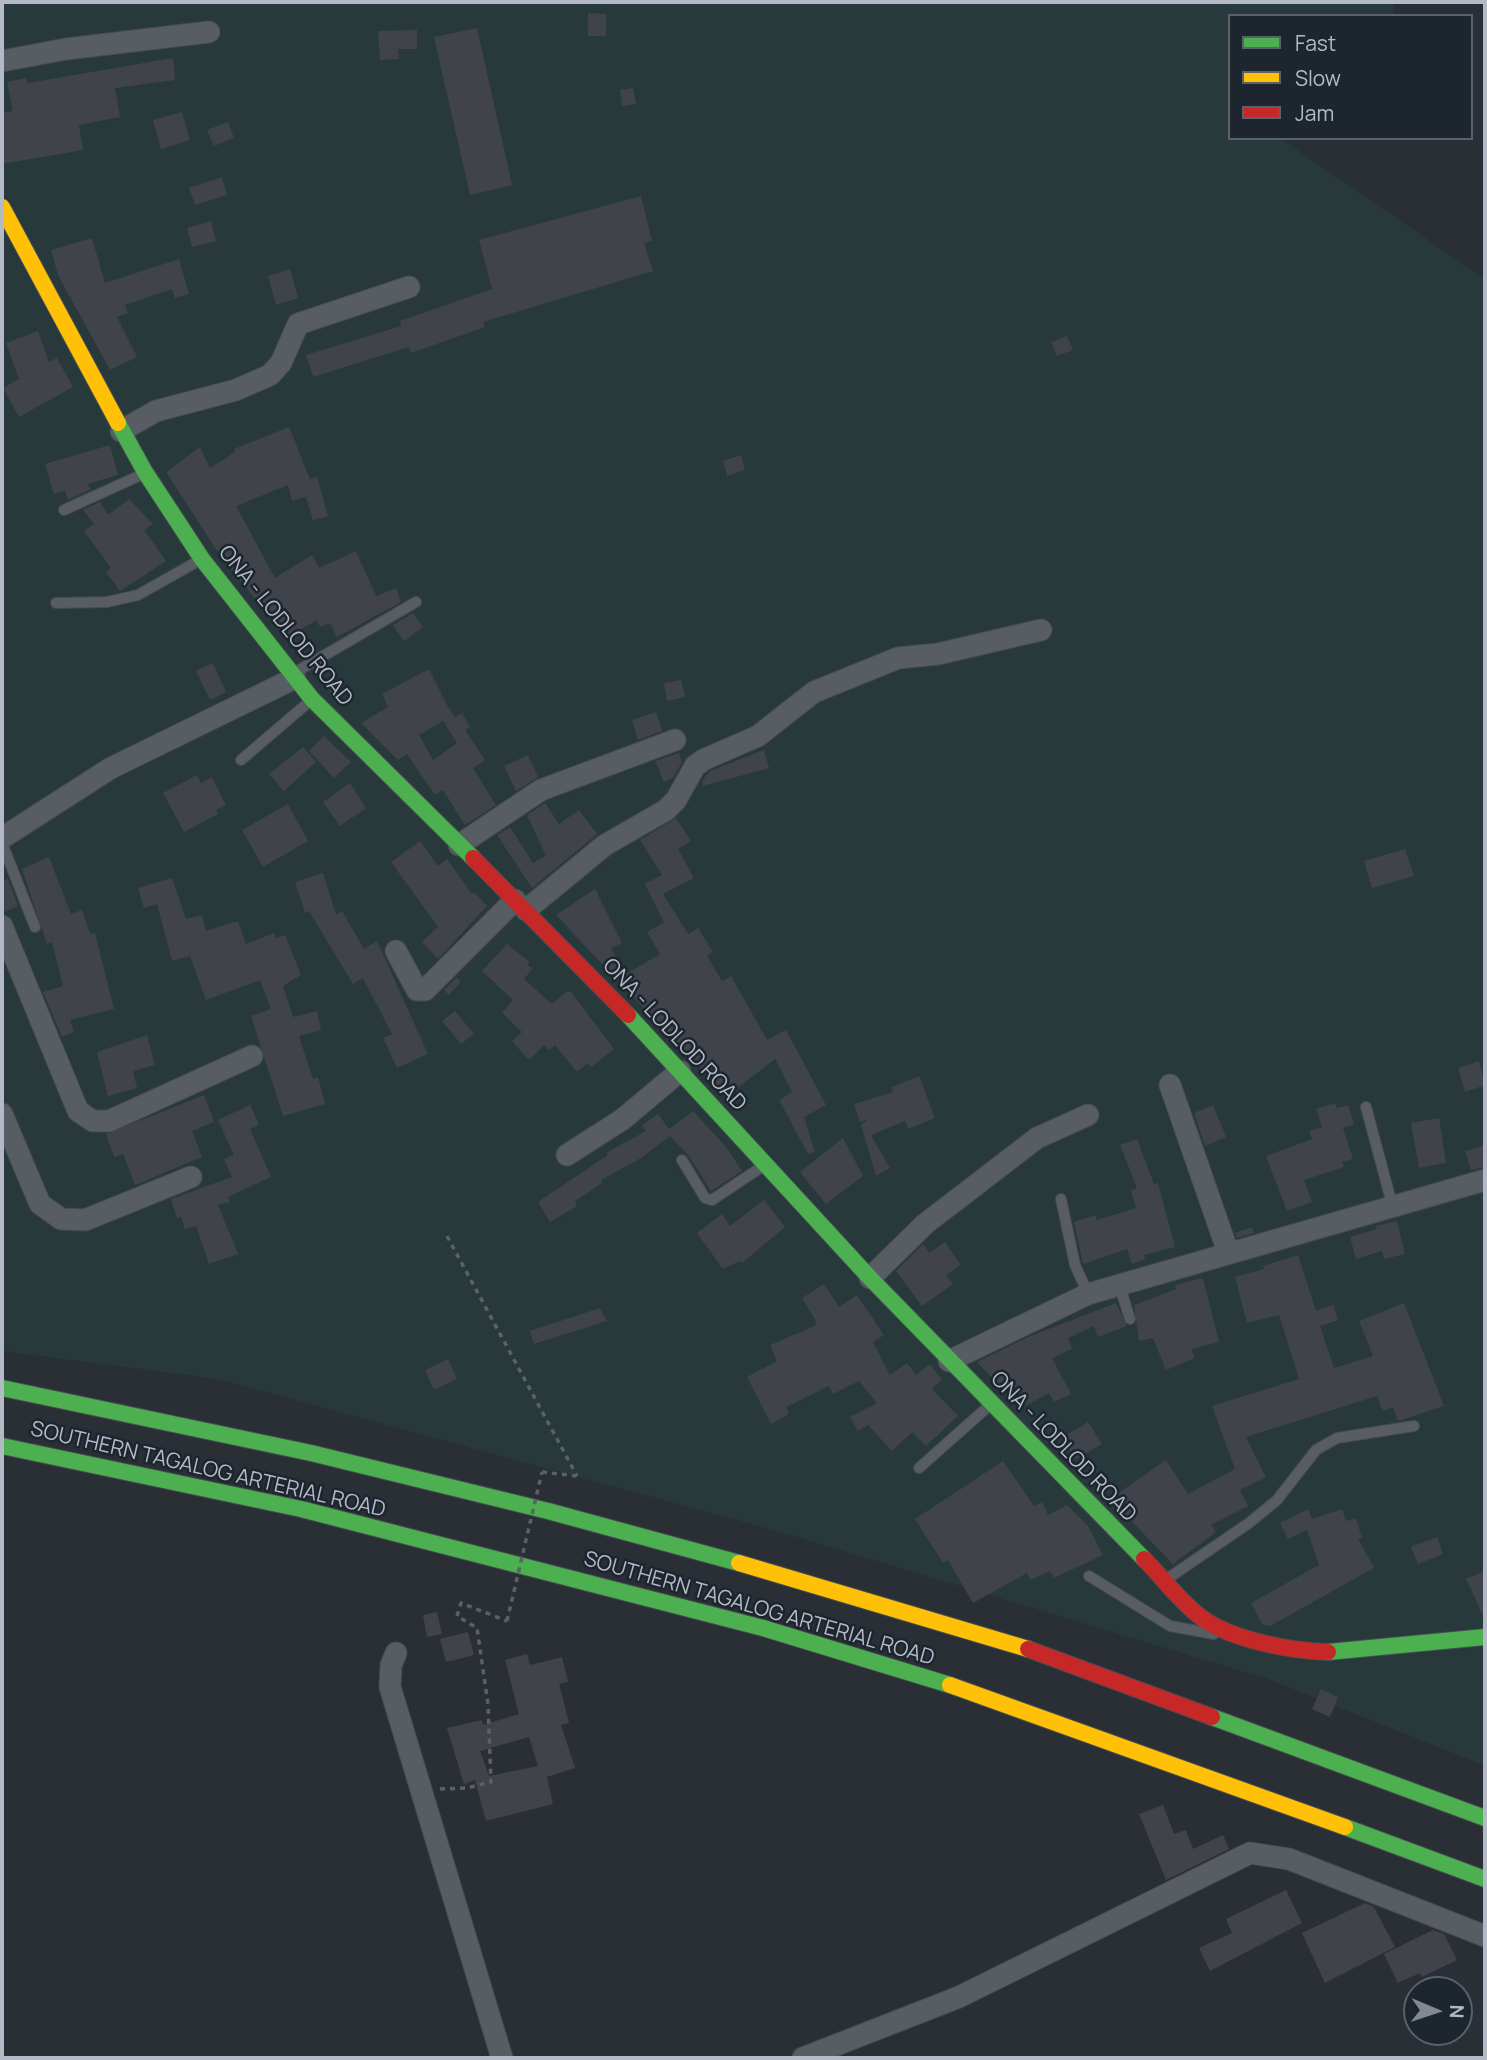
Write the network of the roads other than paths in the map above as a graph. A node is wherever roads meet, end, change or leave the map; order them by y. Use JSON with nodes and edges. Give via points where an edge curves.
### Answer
{"nodes":[{"id":1,"x":209,"y":33,"type":"dead end"},
{"id":2,"x":2,"y":61,"type":"edge"},
{"id":3,"x":2,"y":207,"type":"edge"},
{"id":4,"x":409,"y":288,"type":"dead end"},
{"id":5,"x":121,"y":431,"type":"junction"},
{"id":6,"x":145,"y":472,"type":"junction"},
{"id":7,"x":64,"y":510,"type":"dead end"},
{"id":8,"x":202,"y":559,"type":"junction"},
{"id":9,"x":416,"y":602,"type":"dead end"},
{"id":10,"x":56,"y":603,"type":"dead end"},
{"id":11,"x":1041,"y":630,"type":"dead end"},
{"id":12,"x":294,"y":676,"type":"junction"},
{"id":13,"x":312,"y":699,"type":"junction"},
{"id":14,"x":676,"y":740,"type":"dead end"},
{"id":15,"x":241,"y":760,"type":"dead end"},
{"id":16,"x":2,"y":841,"type":"edge"},
{"id":17,"x":459,"y":845,"type":"junction"},
{"id":18,"x":521,"y":905,"type":"junction"},
{"id":19,"x":2,"y":926,"type":"edge"},
{"id":20,"x":35,"y":927,"type":"dead end"},
{"id":21,"x":396,"y":951,"type":"dead end"},
{"id":22,"x":252,"y":1056,"type":"dead end"},
{"id":23,"x":680,"y":1071,"type":"junction"},
{"id":24,"x":1170,"y":1085,"type":"dead end"},
{"id":25,"x":1366,"y":1107,"type":"dead end"},
{"id":26,"x":2,"y":1114,"type":"edge"},
{"id":27,"x":1088,"y":1115,"type":"dead end"},
{"id":28,"x":567,"y":1155,"type":"dead end"},
{"id":29,"x":682,"y":1160,"type":"dead end"},
{"id":30,"x":765,"y":1165,"type":"junction"},
{"id":31,"x":191,"y":1177,"type":"dead end"},
{"id":32,"x":1485,"y":1180,"type":"edge"},
{"id":33,"x":1061,"y":1199,"type":"dead end"},
{"id":34,"x":1392,"y":1204,"type":"junction"},
{"id":35,"x":1228,"y":1252,"type":"junction"},
{"id":36,"x":870,"y":1278,"type":"junction"},
{"id":37,"x":1119,"y":1284,"type":"junction"},
{"id":38,"x":1088,"y":1294,"type":"junction"},
{"id":39,"x":1130,"y":1319,"type":"dead end"},
{"id":40,"x":949,"y":1361,"type":"junction"},
{"id":41,"x":2,"y":1388,"type":"edge"},
{"id":42,"x":991,"y":1404,"type":"junction"},
{"id":43,"x":1414,"y":1426,"type":"dead end"},
{"id":44,"x":2,"y":1446,"type":"edge"},
{"id":45,"x":919,"y":1468,"type":"dead end"},
{"id":46,"x":1088,"y":1576,"type":"dead end"},
{"id":47,"x":1164,"y":1580,"type":"junction"},
{"id":48,"x":1237,"y":1636,"type":"junction"},
{"id":49,"x":1485,"y":1637,"type":"edge"},
{"id":50,"x":396,"y":1653,"type":"dead end"},
{"id":51,"x":1485,"y":1818,"type":"edge"},
{"id":52,"x":1485,"y":1879,"type":"edge"},
{"id":53,"x":1485,"y":1936,"type":"edge"},
{"id":54,"x":502,"y":2058,"type":"edge"},
{"id":55,"x":803,"y":2058,"type":"edge"}],
"edges":[{"from":1,"to":2,"type":"street"},
{"from":3,"to":5,"type":"main road","name":"ONA - LODLOD ROAD"},
{"from":4,"to":5,"type":"street","via":[[298,324],[281,363],[270,375],[223,394],[156,411]]},
{"from":5,"to":6,"type":"main road","name":"ONA - LODLOD ROAD"},
{"from":6,"to":7,"type":"lane"},
{"from":6,"to":8,"type":"main road","name":"ONA - LODLOD ROAD"},
{"from":8,"to":10,"type":"lane","via":[[138,595],[107,602]]},
{"from":8,"to":12,"type":"main road","name":"ONA - LODLOD ROAD"},
{"from":9,"to":12,"type":"lane"},
{"from":11,"to":18,"type":"street","via":[[938,654],[898,658],[829,684],[758,736],[703,760],[666,810],[606,845]]},
{"from":12,"to":13,"type":"main road","name":"ONA - LODLOD ROAD"},
{"from":12,"to":16,"type":"street","via":[[111,768]]},
{"from":13,"to":15,"type":"lane"},
{"from":13,"to":17,"type":"main road","name":"ONA - LODLOD ROAD"},
{"from":14,"to":17,"type":"street","via":[[541,790]]},
{"from":16,"to":20,"type":"lane"},
{"from":17,"to":18,"type":"main road","name":"ONA - LODLOD ROAD"},
{"from":18,"to":21,"type":"street","via":[[425,990],[417,990]]},
{"from":18,"to":23,"type":"main road","name":"ONA - LODLOD ROAD"},
{"from":19,"to":22,"type":"street","via":[[78,1111],[93,1121],[108,1121]]},
{"from":23,"to":28,"type":"street","via":[[623,1119]]},
{"from":23,"to":30,"type":"main road","name":"ONA - LODLOD ROAD"},
{"from":24,"to":35,"type":"street"},
{"from":25,"to":34,"type":"lane"},
{"from":26,"to":31,"type":"street","via":[[40,1204],[61,1219],[85,1220]]},
{"from":27,"to":36,"type":"street","via":[[1037,1138],[925,1224]]},
{"from":29,"to":30,"type":"lane","via":[[705,1198],[712,1200]]},
{"from":30,"to":36,"type":"main road","name":"ONA - LODLOD ROAD"},
{"from":32,"to":34,"type":"street"},
{"from":33,"to":38,"type":"lane","via":[[1075,1265]]},
{"from":34,"to":35,"type":"street"},
{"from":35,"to":37,"type":"street"},
{"from":36,"to":40,"type":"main road","name":"ONA - LODLOD ROAD"},
{"from":37,"to":38,"type":"street"},
{"from":37,"to":39,"type":"lane"},
{"from":38,"to":40,"type":"street"},
{"from":40,"to":42,"type":"main road","name":"ONA - LODLOD ROAD"},
{"from":41,"to":51,"type":"main road","name":"SOUTHERN TAGALOG ARTERIAL ROAD","via":[[324,1456],[780,1574],[1012,1643]]},
{"from":42,"to":45,"type":"lane"},
{"from":42,"to":47,"type":"main road","name":"ONA - LODLOD ROAD"},
{"from":43,"to":47,"type":"lane","via":[[1337,1438],[1316,1450],[1277,1500]]},
{"from":44,"to":52,"type":"main road","name":"SOUTHERN TAGALOG ARTERIAL ROAD","via":[[301,1509],[763,1628],[993,1698]]},
{"from":46,"to":48,"type":"lane","via":[[1170,1626]]},
{"from":47,"to":48,"type":"main road","name":"ONA - LODLOD ROAD","via":[[1202,1618]]},
{"from":48,"to":49,"type":"main road","name":"ONA - LODLOD ROAD","via":[[1321,1652]]},
{"from":50,"to":54,"type":"street","via":[[390,1688]]},
{"from":53,"to":55,"type":"street","via":[[1289,1859],[1250,1853],[959,1997]]}]}
